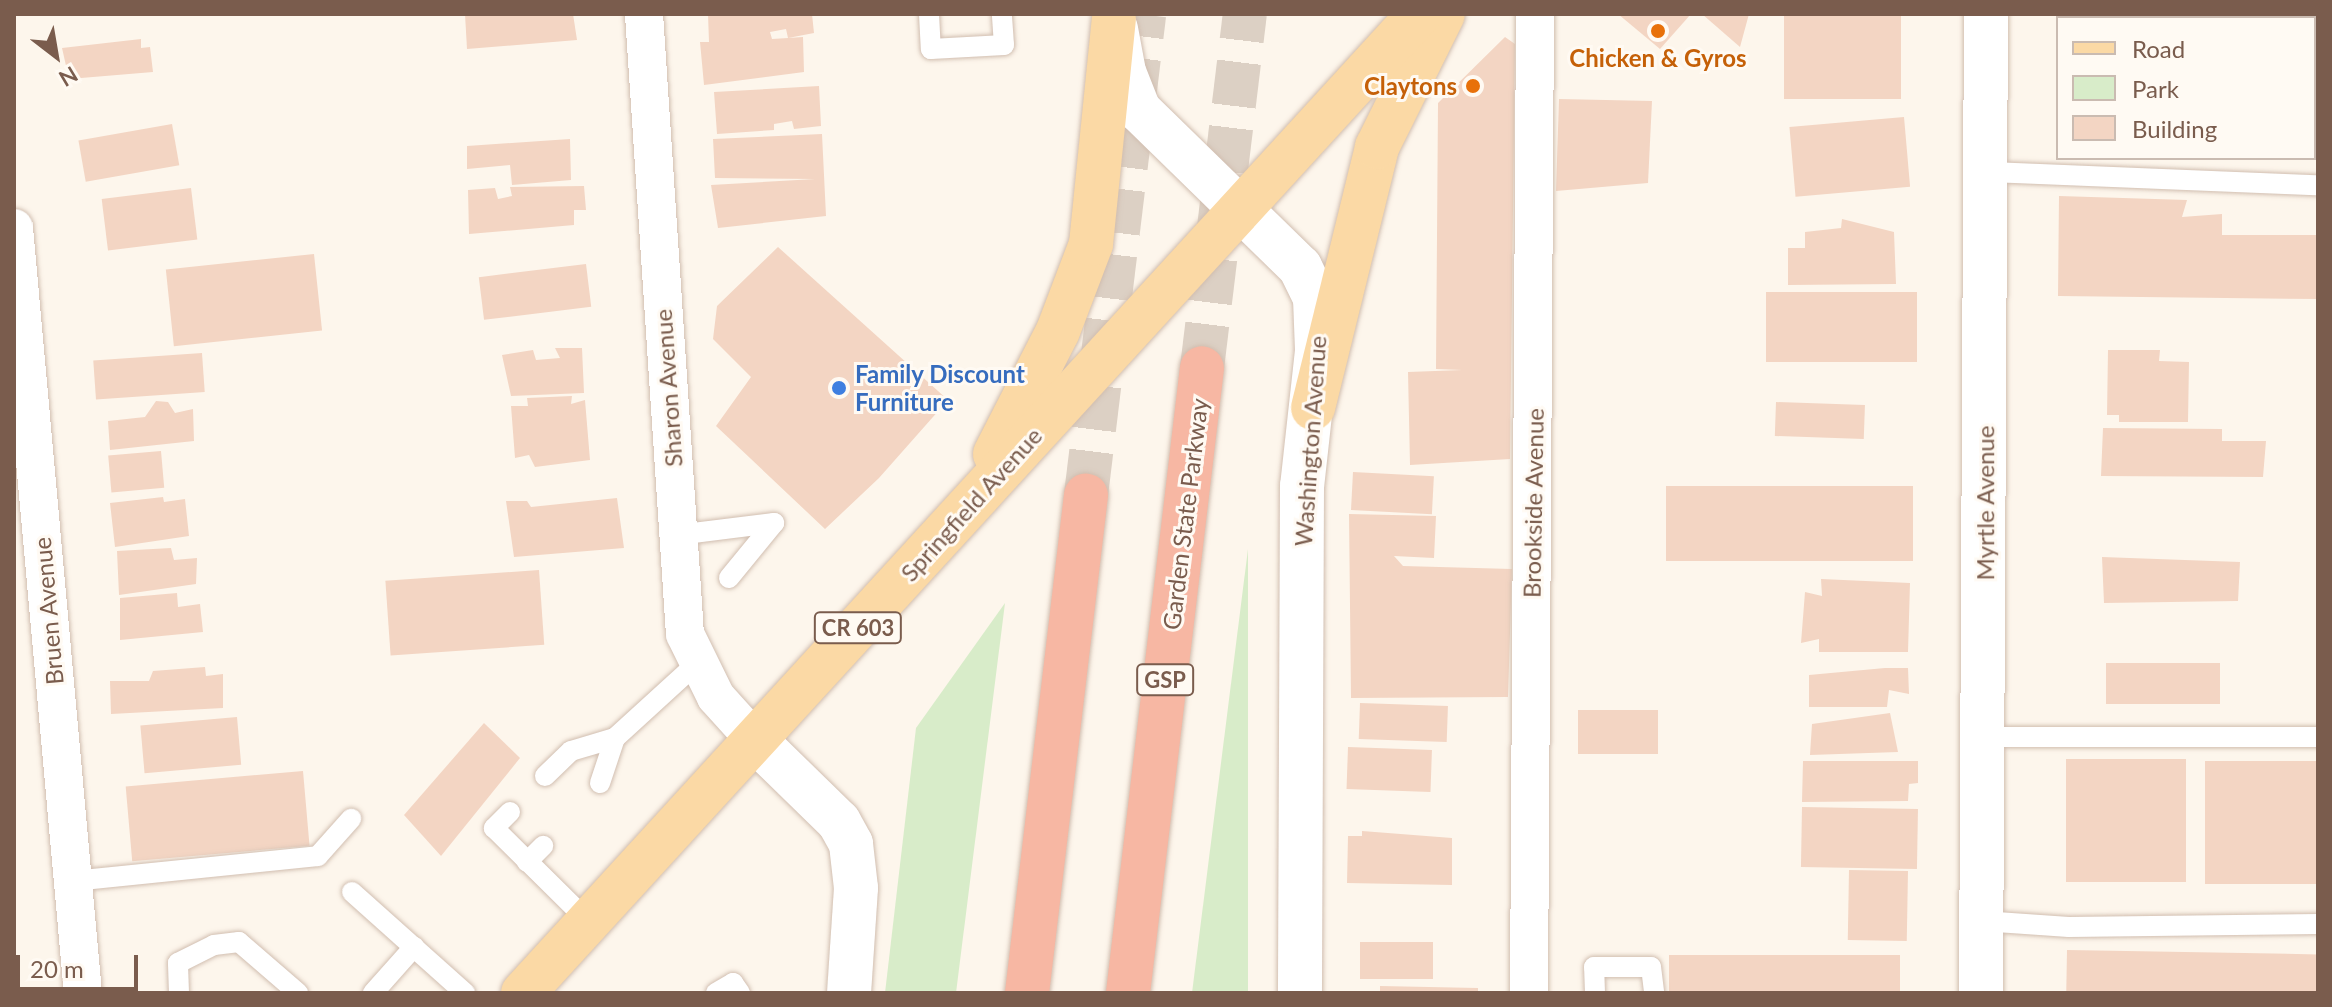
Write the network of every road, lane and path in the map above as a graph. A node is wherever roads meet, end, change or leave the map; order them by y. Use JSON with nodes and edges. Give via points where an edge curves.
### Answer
{"nodes":[{"id":1,"x":644,"y":14,"type":"edge"},
{"id":2,"x":929,"y":14,"type":"edge"},
{"id":3,"x":1002,"y":14,"type":"edge"},
{"id":4,"x":1419,"y":14,"type":"edge"},
{"id":5,"x":1443,"y":14,"type":"edge"},
{"id":6,"x":1535,"y":14,"type":"edge"},
{"id":7,"x":1986,"y":14,"type":"edge"},
{"id":8,"x":1114,"y":17,"type":"edge"},
{"id":9,"x":1988,"y":172,"type":"junction"},
{"id":10,"x":2318,"y":185,"type":"edge"},
{"id":11,"x":1240,"y":209,"type":"junction"},
{"id":12,"x":14,"y":228,"type":"edge"},
{"id":13,"x":1202,"y":368,"type":"tunnel mouth"},
{"id":14,"x":1313,"y":408,"type":"junction"},
{"id":15,"x":1086,"y":495,"type":"tunnel mouth"},
{"id":16,"x":960,"y":516,"type":"junction"},
{"id":17,"x":677,"y":535,"type":"junction"},
{"id":18,"x":729,"y":578,"type":"dead end"},
{"id":19,"x":696,"y":664,"type":"junction"},
{"id":20,"x":1983,"y":737,"type":"junction"},
{"id":21,"x":2318,"y":737,"type":"edge"},
{"id":22,"x":615,"y":738,"type":"junction"},
{"id":23,"x":755,"y":740,"type":"junction"},
{"id":24,"x":545,"y":776,"type":"dead end"},
{"id":25,"x":600,"y":783,"type":"dead end"},
{"id":26,"x":510,"y":812,"type":"dead end"},
{"id":27,"x":351,"y":819,"type":"dead end"},
{"id":28,"x":543,"y":846,"type":"dead end"},
{"id":29,"x":527,"y":862,"type":"junction"},
{"id":30,"x":73,"y":881,"type":"junction"},
{"id":31,"x":352,"y":892,"type":"dead end"},
{"id":32,"x":1982,"y":921,"type":"junction"},
{"id":33,"x":589,"y":922,"type":"junction"},
{"id":34,"x":2318,"y":924,"type":"edge"},
{"id":35,"x":414,"y":947,"type":"junction"},
{"id":36,"x":83,"y":993,"type":"edge"},
{"id":37,"x":179,"y":993,"type":"edge"},
{"id":38,"x":298,"y":993,"type":"edge"},
{"id":39,"x":373,"y":993,"type":"edge"},
{"id":40,"x":465,"y":993,"type":"edge"},
{"id":41,"x":523,"y":993,"type":"edge"},
{"id":42,"x":716,"y":993,"type":"edge"},
{"id":43,"x":740,"y":993,"type":"edge"},
{"id":44,"x":849,"y":993,"type":"edge"},
{"id":45,"x":1027,"y":993,"type":"edge"},
{"id":46,"x":1128,"y":993,"type":"edge"},
{"id":47,"x":1300,"y":993,"type":"edge"},
{"id":48,"x":1529,"y":993,"type":"edge"},
{"id":49,"x":1595,"y":993,"type":"edge"},
{"id":50,"x":1654,"y":993,"type":"edge"},
{"id":51,"x":1981,"y":993,"type":"edge"}],
"edges":[{"from":1,"to":17,"type":"street","name":"Sharon Avenue"},
{"from":2,"to":3,"type":"lane","via":[[931,49],[1004,45]]},
{"from":4,"to":11,"type":"main road","name":"Springfield Avenue","number":"CR 603"},
{"from":5,"to":14,"type":"main road","via":[[1377,147]]},
{"from":6,"to":48,"type":"street","name":"Brookside Avenue"},
{"from":7,"to":9,"type":"main road","name":"Myrtle Avenue"},
{"from":8,"to":11,"type":"main road","name":"Washington Avenue","via":[[1124,72],[1139,110]]},
{"from":8,"to":16,"type":"main road","via":[[1097,220],[1083,271],[1036,375]]},
{"from":9,"to":10,"type":"lane"},
{"from":9,"to":20,"type":"main road","name":"Myrtle Avenue"},
{"from":11,"to":14,"type":"main road","name":"Washington Avenue","via":[[1311,282],[1318,320]]},
{"from":11,"to":16,"type":"main road","name":"Springfield Avenue","number":"CR 603"},
{"from":12,"to":30,"type":"street","name":"Bruen Avenue"},
{"from":13,"to":46,"type":"highway","name":"Garden State Parkway","number":"GSP"},
{"from":14,"to":47,"type":"main road","name":"Washington Avenue","via":[[1302,486]]},
{"from":15,"to":45,"type":"highway"},
{"from":16,"to":23,"type":"main road","name":"Springfield Avenue","number":"CR 603"},
{"from":17,"to":18,"type":"lane","via":[[774,523]]},
{"from":17,"to":19,"type":"street","name":"Sharon Avenue","via":[[685,634]]},
{"from":19,"to":22,"type":"lane"},
{"from":19,"to":23,"type":"street","name":"Sharon Avenue","via":[[716,697]]},
{"from":20,"to":21,"type":"lane"},
{"from":20,"to":32,"type":"main road","name":"Myrtle Avenue"},
{"from":22,"to":24,"type":"lane","via":[[571,751]]},
{"from":22,"to":25,"type":"lane"},
{"from":23,"to":33,"type":"main road","name":"Springfield Avenue","number":"CR 603"},
{"from":23,"to":44,"type":"main road","via":[[831,813],[851,844],[856,888]]},
{"from":26,"to":29,"type":"lane","via":[[494,828]]},
{"from":27,"to":30,"type":"lane","via":[[318,856]]},
{"from":28,"to":29,"type":"lane"},
{"from":29,"to":33,"type":"lane"},
{"from":30,"to":36,"type":"street","name":"Bruen Avenue"},
{"from":31,"to":35,"type":"lane"},
{"from":32,"to":34,"type":"lane","via":[[2069,927]]},
{"from":32,"to":51,"type":"main road","name":"Myrtle Avenue"},
{"from":33,"to":41,"type":"main road","name":"Springfield Avenue","number":"CR 603"},
{"from":35,"to":39,"type":"lane"},
{"from":35,"to":40,"type":"lane"},
{"from":37,"to":38,"type":"lane","via":[[178,963],[214,945],[239,942]]},
{"from":42,"to":43,"type":"lane","via":[[733,983]]},
{"from":49,"to":50,"type":"lane","via":[[1594,967],[1651,967]]}]}
